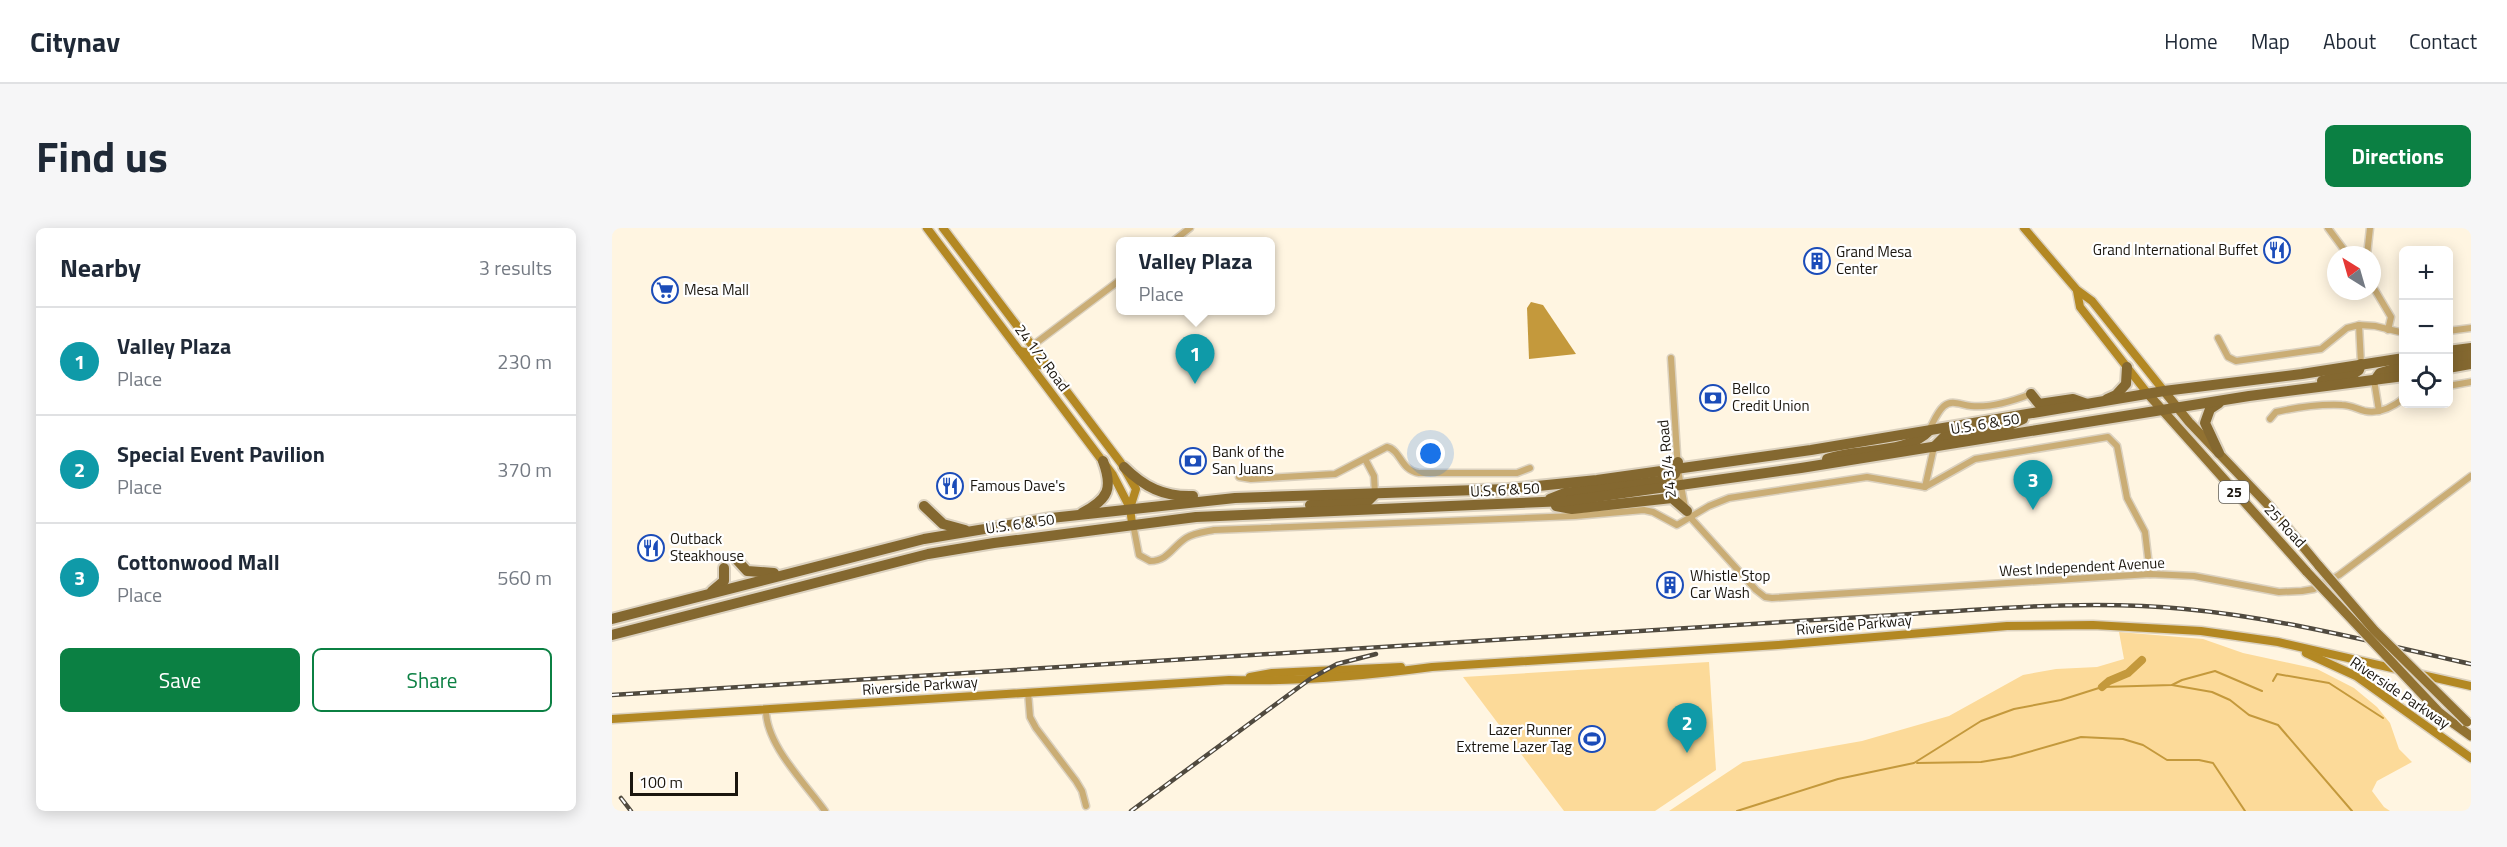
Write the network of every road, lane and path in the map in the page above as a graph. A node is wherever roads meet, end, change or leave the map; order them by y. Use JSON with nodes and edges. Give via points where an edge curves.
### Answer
{"nodes":[{"id":1,"x":927,"y":228,"type":"edge"},
{"id":2,"x":943,"y":228,"type":"edge"},
{"id":3,"x":2024,"y":228,"type":"edge"},
{"id":4,"x":2328,"y":228,"type":"edge"},
{"id":5,"x":2370,"y":228,"type":"edge"},
{"id":6,"x":2341,"y":246,"type":"edge"},
{"id":7,"x":2368,"y":246,"type":"edge"},
{"id":8,"x":1116,"y":283,"type":"edge"},
{"id":9,"x":2077,"y":290,"type":"junction"},
{"id":10,"x":2381,"y":300,"type":"edge"},
{"id":11,"x":991,"y":312,"type":"junction"},
{"id":12,"x":2359,"y":325,"type":"junction"},
{"id":13,"x":2471,"y":328,"type":"edge"},
{"id":14,"x":2388,"y":330,"type":"junction"},
{"id":15,"x":2453,"y":330,"type":"edge"},
{"id":16,"x":2399,"y":332,"type":"edge"},
{"id":17,"x":2218,"y":338,"type":"dead end"},
{"id":18,"x":1032,"y":346,"type":"junction"},
{"id":19,"x":2471,"y":348,"type":"edge"},
{"id":20,"x":2453,"y":350,"type":"edge"},
{"id":21,"x":1020,"y":351,"type":"junction"},
{"id":22,"x":2471,"y":355,"type":"edge"},
{"id":23,"x":1671,"y":358,"type":"dead end"},
{"id":24,"x":2453,"y":358,"type":"edge"},
{"id":25,"x":2399,"y":359,"type":"edge"},
{"id":26,"x":2361,"y":364,"type":"junction"},
{"id":27,"x":2471,"y":364,"type":"edge"},
{"id":28,"x":2127,"y":367,"type":"junction"},
{"id":29,"x":2399,"y":367,"type":"edge"},
{"id":30,"x":2453,"y":367,"type":"edge"},
{"id":31,"x":2399,"y":377,"type":"edge"},
{"id":32,"x":1059,"y":381,"type":"junction"},
{"id":33,"x":2374,"y":381,"type":"junction"},
{"id":34,"x":2471,"y":382,"type":"edge"},
{"id":35,"x":2453,"y":385,"type":"edge"},
{"id":36,"x":2164,"y":391,"type":"junction"},
{"id":37,"x":2285,"y":392,"type":"junction"},
{"id":38,"x":2031,"y":394,"type":"joint"},
{"id":39,"x":2148,"y":394,"type":"junction"},
{"id":40,"x":2249,"y":396,"type":"junction"},
{"id":41,"x":2399,"y":401,"type":"edge"},
{"id":42,"x":2092,"y":404,"type":"junction"},
{"id":43,"x":2178,"y":408,"type":"junction"},
{"id":44,"x":2161,"y":411,"type":"junction"},
{"id":45,"x":2379,"y":411,"type":"junction"},
{"id":46,"x":2038,"y":413,"type":"junction"},
{"id":47,"x":2270,"y":419,"type":"dead end"},
{"id":48,"x":1929,"y":430,"type":"junction"},
{"id":49,"x":1934,"y":447,"type":"junction"},
{"id":50,"x":2218,"y":453,"type":"junction"},
{"id":51,"x":1365,"y":459,"type":"junction"},
{"id":52,"x":1103,"y":461,"type":"junction"},
{"id":53,"x":1124,"y":467,"type":"junction"},
{"id":54,"x":1677,"y":467,"type":"junction"},
{"id":55,"x":1530,"y":468,"type":"dead end"},
{"id":56,"x":1801,"y":468,"type":"junction"},
{"id":57,"x":2471,"y":476,"type":"edge"},
{"id":58,"x":1239,"y":477,"type":"dead end"},
{"id":59,"x":1680,"y":485,"type":"junction"},
{"id":60,"x":1925,"y":487,"type":"junction"},
{"id":61,"x":1375,"y":494,"type":"junction"},
{"id":62,"x":1235,"y":498,"type":"junction"},
{"id":63,"x":1541,"y":503,"type":"junction"},
{"id":64,"x":924,"y":506,"type":"dead end"},
{"id":65,"x":1130,"y":508,"type":"junction"},
{"id":66,"x":1255,"y":513,"type":"junction"},
{"id":67,"x":1077,"y":515,"type":"junction"},
{"id":68,"x":1689,"y":515,"type":"junction"},
{"id":69,"x":1132,"y":523,"type":"junction"},
{"id":70,"x":977,"y":530,"type":"junction"},
{"id":71,"x":737,"y":560,"type":"dead end"},
{"id":72,"x":724,"y":568,"type":"dead end"},
{"id":73,"x":789,"y":574,"type":"junction"},
{"id":74,"x":2151,"y":574,"type":"junction"},
{"id":75,"x":699,"y":597,"type":"junction"},
{"id":76,"x":1765,"y":597,"type":"joint"},
{"id":77,"x":612,"y":619,"type":"edge"},
{"id":78,"x":612,"y":635,"type":"edge"},
{"id":79,"x":2278,"y":642,"type":"junction"},
{"id":80,"x":2471,"y":686,"type":"edge"},
{"id":81,"x":1028,"y":692,"type":"junction"},
{"id":82,"x":766,"y":709,"type":"junction"},
{"id":83,"x":612,"y":719,"type":"edge"},
{"id":84,"x":2469,"y":723,"type":"edge"},
{"id":85,"x":2471,"y":736,"type":"edge"},
{"id":86,"x":2471,"y":758,"type":"edge"},
{"id":87,"x":1086,"y":806,"type":"dead end"},
{"id":88,"x":825,"y":811,"type":"edge"}],
"edges":[{"from":1,"to":11,"type":"main road","name":"24 1/2 Road"},
{"from":2,"to":18,"type":"main road","name":"24 1/2 Road"},
{"from":3,"to":9,"type":"main road","name":"25 Road","number":"25"},
{"from":4,"to":6,"type":"street"},
{"from":5,"to":7,"type":"street"},
{"from":8,"to":18,"type":"street"},
{"from":9,"to":28,"type":"main road","name":"25 Road","number":"25","via":[[2080,307]]},
{"from":9,"to":36,"type":"main road","name":"25 Road","number":"25","via":[[2092,301]]},
{"from":10,"to":14,"type":"street","via":[[2391,317]]},
{"from":11,"to":18,"type":"main road","via":[[1020,341]]},
{"from":11,"to":21,"type":"main road","name":"24 1/2 Road"},
{"from":12,"to":14,"type":"street"},
{"from":12,"to":17,"type":"street","via":[[2342,331],[2321,349],[2236,362],[2229,359]]},
{"from":12,"to":26,"type":"street"},
{"from":13,"to":15,"type":"street"},
{"from":14,"to":16,"type":"street"},
{"from":18,"to":32,"type":"main road","name":"24 1/2 Road"},
{"from":19,"to":20,"type":"highway"},
{"from":21,"to":32,"type":"main road","via":[[1029,353]]},
{"from":21,"to":52,"type":"main road","name":"24 1/2 Road"},
{"from":22,"to":24,"type":"highway"},
{"from":23,"to":54,"type":"street","name":"24 3/4 Road"},
{"from":25,"to":26,"type":"highway","name":"U.S. 6 & 50"},
{"from":26,"to":36,"type":"highway","name":"U.S. 6 & 50"},
{"from":26,"to":37,"type":"highway","via":[[2353,374],[2303,384]]},
{"from":27,"to":30,"type":"highway"},
{"from":28,"to":39,"type":"main road","name":"25 Road","number":"25"},
{"from":28,"to":42,"type":"highway","via":[[2123,389]]},
{"from":29,"to":33,"type":"highway","via":[[2380,373]]},
{"from":31,"to":33,"type":"highway","name":"U.S. 6 & 50"},
{"from":32,"to":53,"type":"main road","name":"24 1/2 Road"},
{"from":33,"to":37,"type":"highway","name":"U.S. 6 & 50"},
{"from":33,"to":45,"type":"street"},
{"from":34,"to":35,"type":"street"},
{"from":36,"to":39,"type":"highway","name":"U.S. 6 & 50"},
{"from":36,"to":43,"type":"main road","name":"25 Road","number":"25"},
{"from":37,"to":40,"type":"highway","name":"U.S. 6 & 50"},
{"from":38,"to":42,"type":"highway","via":[[2039,404],[2073,399]]},
{"from":38,"to":48,"type":"street","via":[[1980,406],[1955,402],[1944,405]]},
{"from":39,"to":42,"type":"highway","name":"U.S. 6 & 50"},
{"from":39,"to":44,"type":"main road","name":"25 Road","number":"25"},
{"from":40,"to":43,"type":"highway","name":"U.S. 6 & 50"},
{"from":40,"to":50,"type":"highway","via":[[2220,403],[2207,413],[2206,428]]},
{"from":41,"to":45,"type":"street"},
{"from":42,"to":46,"type":"highway","name":"U.S. 6 & 50"},
{"from":43,"to":44,"type":"highway","name":"U.S. 6 & 50"},
{"from":43,"to":50,"type":"main road","name":"25 Road","number":"25"},
{"from":44,"to":49,"type":"highway","name":"U.S. 6 & 50"},
{"from":44,"to":85,"type":"main road","name":"25 Road","number":"25","bridge":true,"via":[[2439,712]]},
{"from":45,"to":47,"type":"street","via":[[2322,405],[2276,412]]},
{"from":46,"to":48,"type":"highway","name":"U.S. 6 & 50"},
{"from":46,"to":49,"type":"highway","via":[[2008,426],[1944,437]]},
{"from":48,"to":54,"type":"highway","name":"U.S. 6 & 50"},
{"from":48,"to":56,"type":"highway","via":[[1921,439],[1907,444],[1839,455]]},
{"from":49,"to":56,"type":"highway","name":"U.S. 6 & 50"},
{"from":49,"to":60,"type":"street"},
{"from":50,"to":84,"type":"main road","name":"25 Road","number":"25","bridge":true,"via":[[2271,508],[2374,630]]},
{"from":51,"to":55,"type":"street","via":[[1389,447],[1408,470],[1419,474],[1517,473]]},
{"from":51,"to":58,"type":"street","via":[[1328,476]]},
{"from":51,"to":61,"type":"street","via":[[1374,476]]},
{"from":52,"to":65,"type":"main road","name":"24 1/2 Road"},
{"from":52,"to":67,"type":"highway","via":[[1110,481],[1107,492],[1097,504]]},
{"from":53,"to":62,"type":"highway","via":[[1148,488],[1167,494],[1221,494]]},
{"from":53,"to":65,"type":"main road","name":"24 1/2 Road","via":[[1136,489]]},
{"from":54,"to":59,"type":"street","name":"24 3/4 Road"},
{"from":54,"to":61,"type":"highway","name":"U.S. 6 & 50","via":[[1516,489]]},
{"from":54,"to":63,"type":"highway","via":[[1667,480],[1565,493]]},
{"from":56,"to":59,"type":"highway","name":"U.S. 6 & 50"},
{"from":57,"to":74,"type":"street","name":"West Independent Avenue","via":[[2340,575],[2314,589],[2279,592],[2210,579]]},
{"from":59,"to":63,"type":"highway","name":"U.S. 6 & 50"},
{"from":59,"to":68,"type":"street","name":"24 3/4 Road"},
{"from":60,"to":68,"type":"street","via":[[1868,477],[1729,498]]},
{"from":60,"to":74,"type":"street","via":[[1975,459],[2111,438],[2117,446],[2127,498],[2145,532]]},
{"from":61,"to":62,"type":"highway","name":"U.S. 6 & 50"},
{"from":61,"to":66,"type":"highway","via":[[1363,502],[1278,506]]},
{"from":62,"to":65,"type":"highway","name":"U.S. 6 & 50"},
{"from":63,"to":66,"type":"highway","name":"U.S. 6 & 50"},
{"from":63,"to":68,"type":"highway","via":[[1572,509],[1672,498]]},
{"from":64,"to":70,"type":"highway","via":[[943,524]]},
{"from":65,"to":67,"type":"highway","name":"U.S. 6 & 50"},
{"from":65,"to":69,"type":"main road","name":"24 1/2 Road"},
{"from":66,"to":69,"type":"highway","name":"U.S. 6 & 50"},
{"from":67,"to":70,"type":"highway","name":"U.S. 6 & 50"},
{"from":68,"to":69,"type":"street","via":[[1677,525],[1644,510],[1214,530],[1192,535],[1155,561],[1139,555]]},
{"from":68,"to":76,"type":"street","name":"24 3/4 Road"},
{"from":69,"to":78,"type":"highway","name":"U.S. 6 & 50","via":[[928,554]]},
{"from":70,"to":73,"type":"highway","name":"U.S. 6 & 50","via":[[924,539]]},
{"from":71,"to":73,"type":"highway","via":[[747,571]]},
{"from":72,"to":75,"type":"highway","via":[[721,585]]},
{"from":73,"to":75,"type":"highway","name":"U.S. 6 & 50"},
{"from":74,"to":76,"type":"street","name":"West Independent Avenue"},
{"from":75,"to":77,"type":"highway","name":"U.S. 6 & 50"},
{"from":79,"to":80,"type":"main road","name":"Riverside Parkway"},
{"from":79,"to":81,"type":"main road","name":"Riverside Parkway","via":[[2189,630],[2047,624],[1291,680]]},
{"from":79,"to":86,"type":"main road","name":"Riverside Parkway","via":[[2356,676]]},
{"from":81,"to":82,"type":"main road","name":"Riverside Parkway"},
{"from":81,"to":87,"type":"street","via":[[1030,717],[1080,788]]},
{"from":82,"to":83,"type":"main road","name":"Riverside Parkway"},
{"from":82,"to":88,"type":"street","via":[[774,741]]}]}
